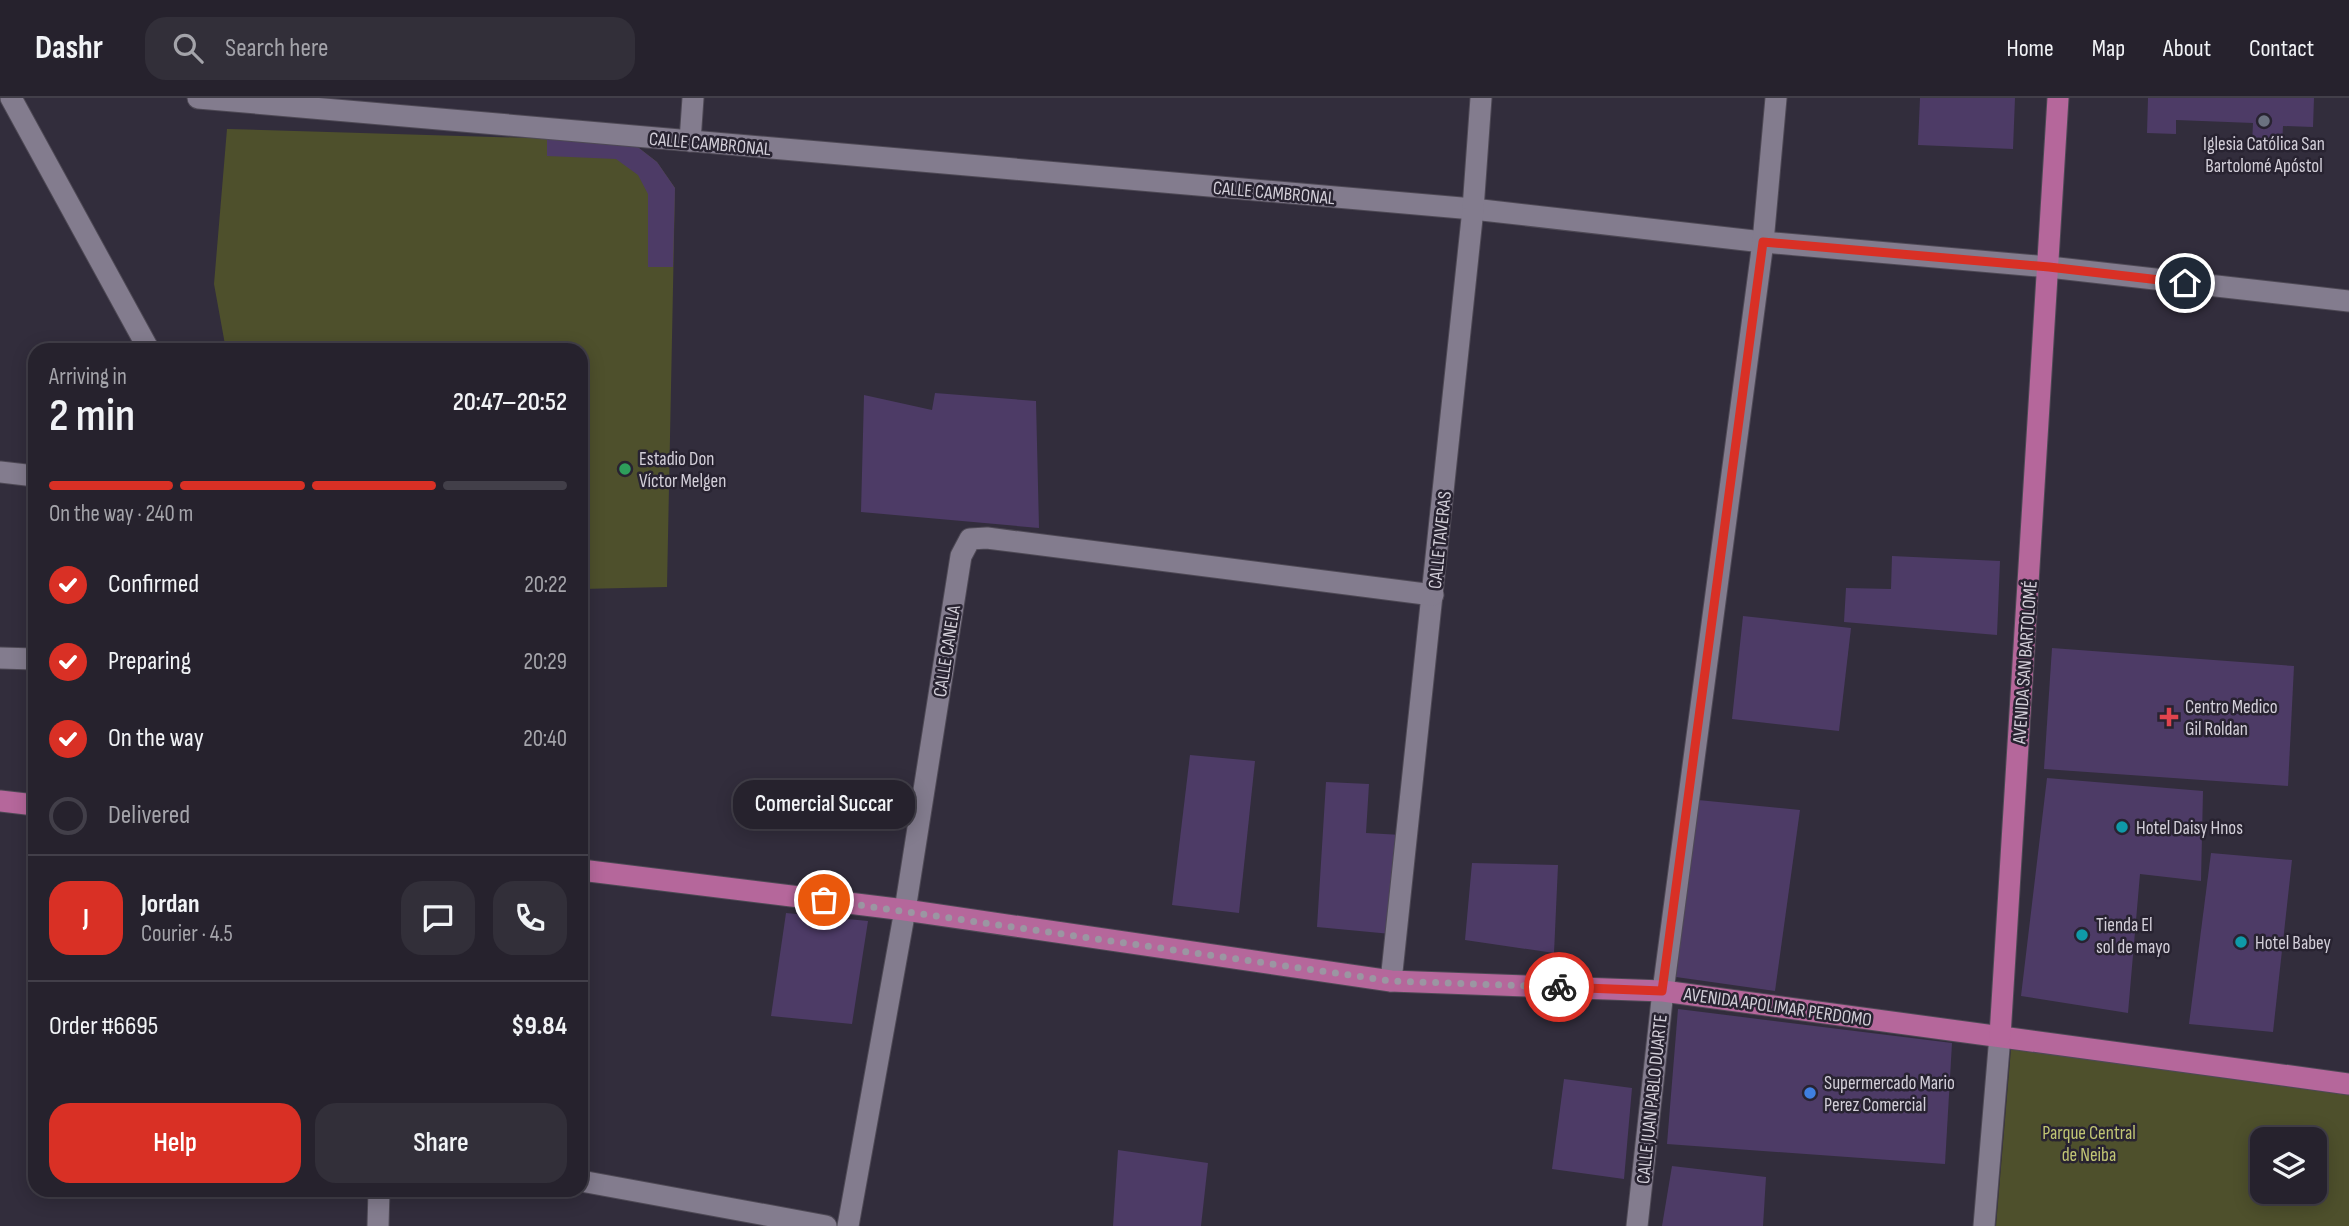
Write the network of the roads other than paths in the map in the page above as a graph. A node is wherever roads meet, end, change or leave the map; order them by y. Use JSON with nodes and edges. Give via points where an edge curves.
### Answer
{"nodes":[{"id":1,"x":11,"y":98,"type":"edge"},
{"id":2,"x":198,"y":98,"type":"edge"},
{"id":3,"x":693,"y":98,"type":"edge"},
{"id":4,"x":1481,"y":98,"type":"edge"},
{"id":5,"x":1776,"y":98,"type":"edge"},
{"id":6,"x":2058,"y":98,"type":"edge"},
{"id":7,"x":690,"y":141,"type":"junction"},
{"id":8,"x":1473,"y":209,"type":"junction"},
{"id":9,"x":1763,"y":242,"type":"junction"},
{"id":10,"x":2049,"y":267,"type":"junction"},
{"id":11,"x":2349,"y":301,"type":"edge"},
{"id":12,"x":145,"y":343,"type":"edge"},
{"id":13,"x":0,"y":472,"type":"edge"},
{"id":14,"x":28,"y":475,"type":"edge"},
{"id":15,"x":1433,"y":595,"type":"junction"},
{"id":16,"x":0,"y":658,"type":"edge"},
{"id":17,"x":28,"y":659,"type":"edge"},
{"id":18,"x":0,"y":801,"type":"edge"},
{"id":19,"x":28,"y":804,"type":"edge"},
{"id":20,"x":588,"y":871,"type":"edge"},
{"id":21,"x":905,"y":910,"type":"junction"},
{"id":22,"x":1391,"y":981,"type":"junction"},
{"id":23,"x":1662,"y":991,"type":"junction"},
{"id":24,"x":2000,"y":1036,"type":"junction"},
{"id":25,"x":2349,"y":1084,"type":"edge"},
{"id":26,"x":588,"y":1182,"type":"edge"},
{"id":27,"x":379,"y":1197,"type":"edge"},
{"id":28,"x":378,"y":1226,"type":"edge"},
{"id":29,"x":826,"y":1226,"type":"edge"},
{"id":30,"x":848,"y":1226,"type":"edge"},
{"id":31,"x":1637,"y":1226,"type":"edge"},
{"id":32,"x":1984,"y":1226,"type":"edge"}],
"edges":[{"from":1,"to":12,"type":"street"},
{"from":2,"to":7,"type":"street","name":"CALLE CAMBRONAL"},
{"from":3,"to":7,"type":"street"},
{"from":4,"to":8,"type":"street","name":"CALLE TAVERAS"},
{"from":5,"to":9,"type":"street","name":"CALLE JUAN PABLO DUARTE"},
{"from":6,"to":10,"type":"main road","name":"AVENIDA SAN BARTOLOMÉ"},
{"from":7,"to":8,"type":"street","name":"CALLE CAMBRONAL"},
{"from":8,"to":9,"type":"street","name":"CALLE CAMBRONAL"},
{"from":8,"to":15,"type":"street","name":"CALLE TAVERAS"},
{"from":9,"to":10,"type":"street","name":"CALLE CAMBRONAL"},
{"from":9,"to":23,"type":"street","name":"CALLE JUAN PABLO DUARTE"},
{"from":10,"to":11,"type":"street","name":"CALLE CAMBRONAL"},
{"from":10,"to":24,"type":"main road","name":"AVENIDA SAN BARTOLOMÉ"},
{"from":13,"to":14,"type":"street"},
{"from":15,"to":21,"type":"street","name":"CALLE CANELA","via":[[970,539],[961,556]]},
{"from":15,"to":22,"type":"street","name":"CALLE TAVERAS"},
{"from":16,"to":17,"type":"street"},
{"from":18,"to":19,"type":"main road"},
{"from":20,"to":21,"type":"main road","name":"AVENIDA APOLIMAR PERDOMO"},
{"from":21,"to":22,"type":"main road","name":"AVENIDA APOLIMAR PERDOMO"},
{"from":21,"to":30,"type":"street","name":"CALLE CANELA"},
{"from":22,"to":23,"type":"main road","name":"AVENIDA APOLIMAR PERDOMO"},
{"from":23,"to":24,"type":"main road","name":"AVENIDA APOLIMAR PERDOMO"},
{"from":23,"to":31,"type":"street","name":"CALLE JUAN PABLO DUARTE"},
{"from":24,"to":25,"type":"main road","name":"AVENIDA APOLIMAR PERDOMO"},
{"from":24,"to":32,"type":"street","name":"AVENIDA SAN BARTOLOMÉ"},
{"from":26,"to":29,"type":"street"},
{"from":27,"to":28,"type":"street"}]}
